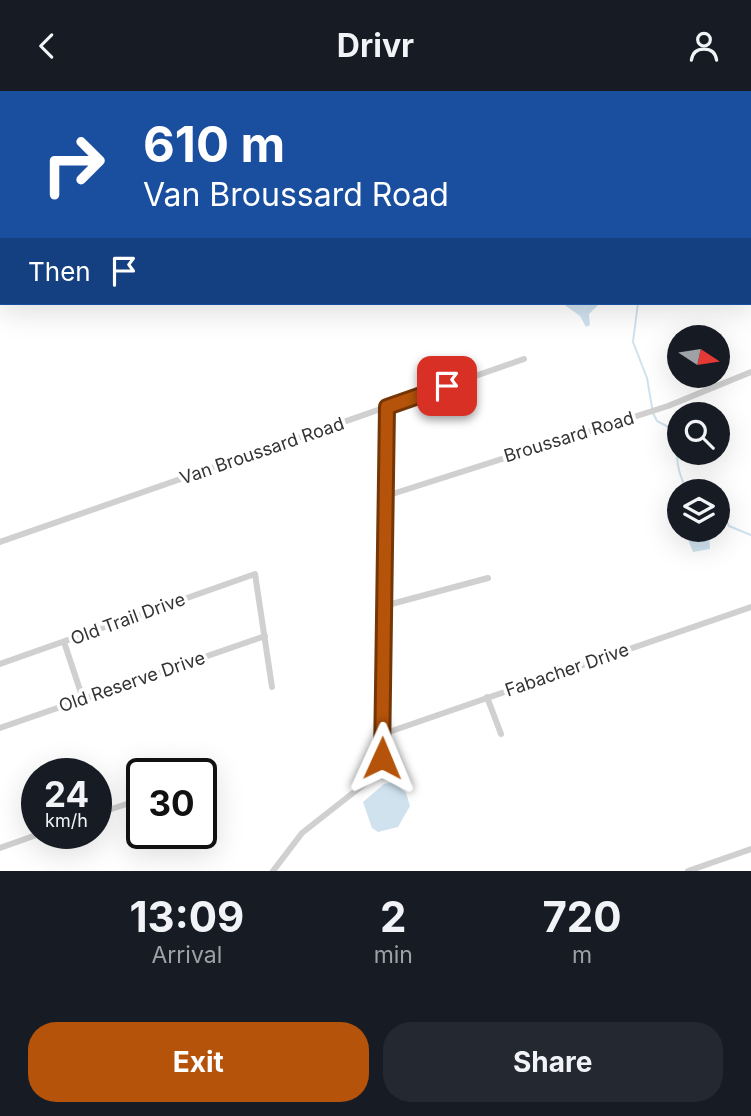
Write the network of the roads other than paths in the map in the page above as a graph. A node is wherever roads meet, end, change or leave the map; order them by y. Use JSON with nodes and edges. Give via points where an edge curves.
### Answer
{"nodes":[{"id":1,"x":524,"y":359,"type":"dead end"},
{"id":2,"x":751,"y":372,"type":"edge"},
{"id":3,"x":387,"y":407,"type":"junction"},
{"id":4,"x":386,"y":496,"type":"junction"},
{"id":5,"x":0,"y":542,"type":"edge"},
{"id":6,"x":488,"y":578,"type":"dead end"},
{"id":7,"x":384,"y":606,"type":"junction"},
{"id":8,"x":751,"y":607,"type":"edge"},
{"id":9,"x":265,"y":636,"type":"junction"},
{"id":10,"x":64,"y":642,"type":"junction"},
{"id":11,"x":0,"y":664,"type":"edge"},
{"id":12,"x":272,"y":687,"type":"dead end"},
{"id":13,"x":487,"y":697,"type":"junction"},
{"id":14,"x":83,"y":699,"type":"junction"},
{"id":15,"x":0,"y":728,"type":"edge"},
{"id":16,"x":383,"y":734,"type":"junction"},
{"id":17,"x":501,"y":734,"type":"dead end"},
{"id":18,"x":21,"y":840,"type":"edge"},
{"id":19,"x":0,"y":848,"type":"edge"},
{"id":20,"x":751,"y":849,"type":"edge"},
{"id":21,"x":273,"y":871,"type":"edge"},
{"id":22,"x":688,"y":871,"type":"edge"}],
"edges":[{"from":1,"to":3,"type":"street","name":"Van Broussard Road"},
{"from":2,"to":4,"type":"street","name":"Broussard Road","via":[[657,410]]},
{"from":3,"to":4,"type":"street"},
{"from":3,"to":5,"type":"street","name":"Van Broussard Road"},
{"from":4,"to":7,"type":"street"},
{"from":6,"to":7,"type":"street"},
{"from":7,"to":16,"type":"street"},
{"from":8,"to":13,"type":"street","name":"Fabacher Drive"},
{"from":9,"to":10,"type":"street","name":"Old Trail Drive","via":[[255,574]]},
{"from":9,"to":12,"type":"street"},
{"from":9,"to":14,"type":"street","name":"Old Reserve Drive"},
{"from":10,"to":11,"type":"street","name":"Old Trail Drive"},
{"from":10,"to":14,"type":"street"},
{"from":13,"to":16,"type":"street","name":"Fabacher Drive"},
{"from":13,"to":17,"type":"street"},
{"from":14,"to":15,"type":"street","name":"Old Reserve Drive"},
{"from":16,"to":21,"type":"street","via":[[382,758],[375,774],[302,832]]},
{"from":18,"to":19,"type":"street"},
{"from":20,"to":22,"type":"street"}]}
